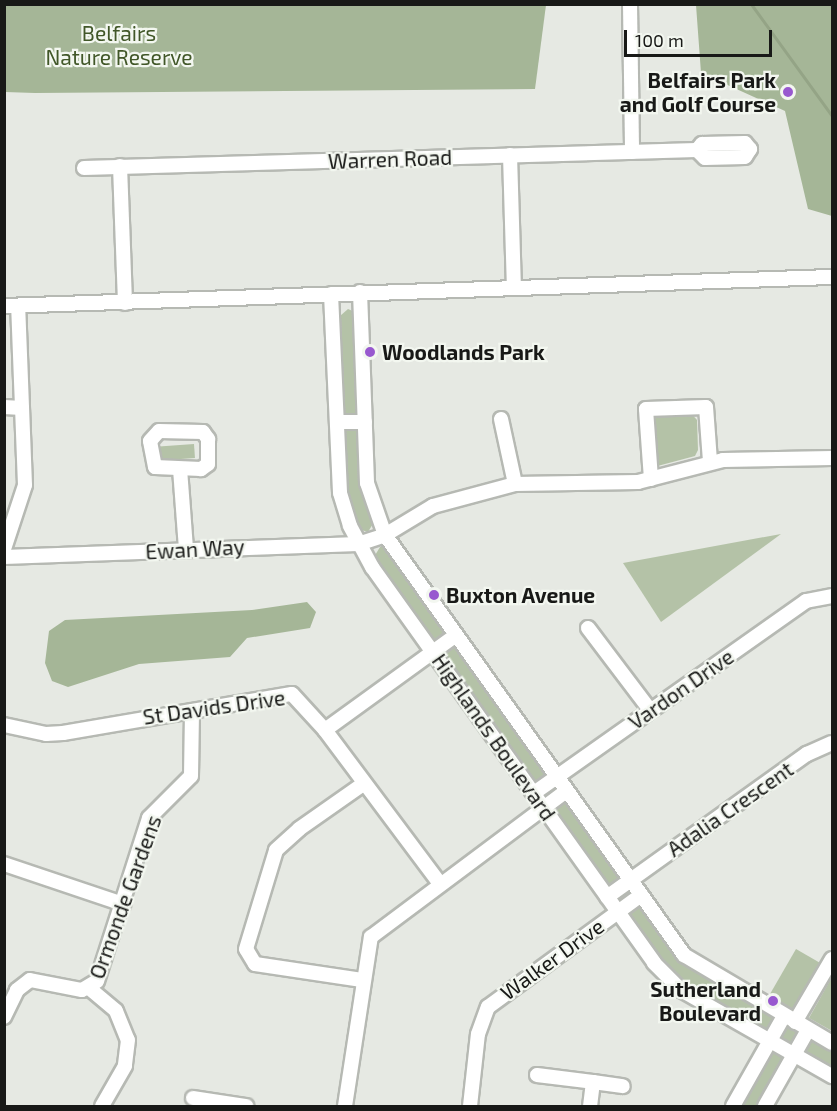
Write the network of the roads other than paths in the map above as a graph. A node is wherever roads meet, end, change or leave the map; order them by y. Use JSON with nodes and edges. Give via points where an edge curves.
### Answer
{"nodes":[{"id":1,"x":630,"y":4,"type":"edge"},
{"id":2,"x":697,"y":150,"type":"dead end"},
{"id":3,"x":632,"y":152,"type":"junction"},
{"id":4,"x":510,"y":155,"type":"junction"},
{"id":5,"x":120,"y":166,"type":"junction"},
{"id":6,"x":84,"y":168,"type":"dead end"},
{"id":7,"x":832,"y":277,"type":"edge"},
{"id":8,"x":514,"y":286,"type":"junction"},
{"id":9,"x":360,"y":292,"type":"junction"},
{"id":10,"x":331,"y":294,"type":"junction"},
{"id":11,"x":125,"y":303,"type":"junction"},
{"id":12,"x":11,"y":306,"type":"edge"},
{"id":13,"x":4,"y":407,"type":"edge"},
{"id":14,"x":22,"y":408,"type":"junction"},
{"id":15,"x":501,"y":419,"type":"dead end"},
{"id":16,"x":337,"y":422,"type":"junction"},
{"id":17,"x":365,"y":422,"type":"junction"},
{"id":18,"x":832,"y":458,"type":"edge"},
{"id":19,"x":710,"y":461,"type":"junction"},
{"id":20,"x":180,"y":469,"type":"junction"},
{"id":21,"x":651,"y":479,"type":"junction"},
{"id":22,"x":515,"y":484,"type":"junction"},
{"id":23,"x":20,"y":500,"type":"junction"},
{"id":24,"x":4,"y":501,"type":"edge"},
{"id":25,"x":385,"y":535,"type":"junction"},
{"id":26,"x":358,"y":544,"type":"junction"},
{"id":27,"x":186,"y":548,"type":"junction"},
{"id":28,"x":4,"y":549,"type":"edge"},
{"id":29,"x":4,"y":557,"type":"edge"},
{"id":30,"x":832,"y":596,"type":"edge"},
{"id":31,"x":588,"y":628,"type":"dead end"},
{"id":32,"x":455,"y":636,"type":"junction"},
{"id":33,"x":433,"y":652,"type":"junction"},
{"id":34,"x":651,"y":710,"type":"junction"},
{"id":35,"x":192,"y":711,"type":"junction"},
{"id":36,"x":4,"y":725,"type":"edge"},
{"id":37,"x":325,"y":730,"type":"junction"},
{"id":38,"x":832,"y":743,"type":"edge"},
{"id":39,"x":557,"y":778,"type":"junction"},
{"id":40,"x":363,"y":784,"type":"junction"},
{"id":41,"x":566,"y":791,"type":"junction"},
{"id":42,"x":534,"y":793,"type":"junction"},
{"id":43,"x":544,"y":807,"type":"junction"},
{"id":44,"x":4,"y":864,"type":"edge"},
{"id":45,"x":630,"y":880,"type":"junction"},
{"id":46,"x":440,"y":884,"type":"junction"},
{"id":47,"x":641,"y":895,"type":"junction"},
{"id":48,"x":607,"y":897,"type":"junction"},
{"id":49,"x":123,"y":904,"type":"junction"},
{"id":50,"x":618,"y":912,"type":"junction"},
{"id":51,"x":832,"y":959,"type":"edge"},
{"id":52,"x":362,"y":980,"type":"junction"},
{"id":53,"x":89,"y":988,"type":"junction"},
{"id":54,"x":4,"y":1017,"type":"edge"},
{"id":55,"x":790,"y":1019,"type":"junction"},
{"id":56,"x":808,"y":1030,"type":"junction"},
{"id":57,"x":770,"y":1041,"type":"junction"},
{"id":58,"x":832,"y":1043,"type":"edge"},
{"id":59,"x":794,"y":1055,"type":"junction"},
{"id":60,"x":537,"y":1075,"type":"dead end"},
{"id":61,"x":832,"y":1076,"type":"edge"},
{"id":62,"x":593,"y":1082,"type":"junction"},
{"id":63,"x":622,"y":1086,"type":"dead end"},
{"id":64,"x":193,"y":1098,"type":"dead end"},
{"id":65,"x":102,"y":1107,"type":"edge"},
{"id":66,"x":246,"y":1107,"type":"edge"},
{"id":67,"x":345,"y":1107,"type":"edge"},
{"id":68,"x":470,"y":1107,"type":"edge"},
{"id":69,"x":591,"y":1107,"type":"edge"},
{"id":70,"x":733,"y":1107,"type":"edge"},
{"id":71,"x":765,"y":1107,"type":"edge"}],
"edges":[{"from":1,"to":3,"type":"street"},
{"from":2,"to":3,"type":"street","name":"Warren Road"},
{"from":3,"to":4,"type":"street","name":"Warren Road"},
{"from":4,"to":5,"type":"street","name":"Warren Road"},
{"from":4,"to":8,"type":"street"},
{"from":5,"to":6,"type":"street","name":"Warren Road"},
{"from":5,"to":11,"type":"street"},
{"from":7,"to":8,"type":"street"},
{"from":8,"to":9,"type":"street"},
{"from":9,"to":10,"type":"street"},
{"from":9,"to":17,"type":"street","name":"Highlands Boulevard"},
{"from":10,"to":11,"type":"street"},
{"from":10,"to":16,"type":"street","name":"Highlands Boulevard"},
{"from":11,"to":12,"type":"street"},
{"from":12,"to":14,"type":"street"},
{"from":13,"to":14,"type":"street"},
{"from":14,"to":23,"type":"street","via":[[25,485]]},
{"from":15,"to":22,"type":"street"},
{"from":16,"to":17,"type":"street"},
{"from":16,"to":26,"type":"street","name":"Highlands Boulevard","via":[[340,493]]},
{"from":17,"to":25,"type":"street","name":"Highlands Boulevard","via":[[367,483]]},
{"from":18,"to":19,"type":"street"},
{"from":19,"to":21,"type":"street"},
{"from":19,"to":21,"type":"street","via":[[706,407],[646,409]]},
{"from":20,"to":20,"type":"street","via":[[154,466],[151,438],[159,431],[203,432],[208,439],[208,464],[201,469]]},
{"from":20,"to":27,"type":"street"},
{"from":21,"to":22,"type":"street"},
{"from":22,"to":25,"type":"street","via":[[433,506]]},
{"from":23,"to":24,"type":"street"},
{"from":23,"to":28,"type":"street"},
{"from":25,"to":26,"type":"street","name":"Ewan Way"},
{"from":25,"to":32,"type":"street","name":"Highlands Boulevard"},
{"from":26,"to":27,"type":"street","name":"Ewan Way"},
{"from":26,"to":33,"type":"street","name":"Highlands Boulevard"},
{"from":27,"to":29,"type":"street","name":"Ewan Way"},
{"from":30,"to":34,"type":"street","name":"Vardon Drive","via":[[806,601]]},
{"from":31,"to":34,"type":"street"},
{"from":32,"to":33,"type":"street"},
{"from":32,"to":39,"type":"street","name":"Highlands Boulevard"},
{"from":33,"to":37,"type":"street"},
{"from":33,"to":42,"type":"street","name":"Highlands Boulevard"},
{"from":34,"to":39,"type":"street","name":"Vardon Drive"},
{"from":35,"to":36,"type":"street","name":"St Davids Drive","via":[[63,733],[46,734]]},
{"from":35,"to":37,"type":"street","name":"St Davids Drive","via":[[286,693],[297,696]]},
{"from":35,"to":49,"type":"street","name":"Ormonde Gardens","via":[[191,776],[149,818]]},
{"from":37,"to":40,"type":"street","name":"St Davids Drive"},
{"from":38,"to":45,"type":"street","name":"Adalia Crescent","via":[[807,754]]},
{"from":39,"to":41,"type":"street","name":"Highlands Boulevard"},
{"from":39,"to":42,"type":"street","name":"Vardon Drive"},
{"from":40,"to":46,"type":"street","name":"St Davids Drive"},
{"from":40,"to":52,"type":"street","via":[[276,850],[246,949],[255,964]]},
{"from":41,"to":43,"type":"street"},
{"from":41,"to":45,"type":"street","name":"Highlands Boulevard"},
{"from":42,"to":43,"type":"street","name":"Highlands Boulevard"},
{"from":43,"to":46,"type":"street"},
{"from":43,"to":48,"type":"street","name":"Highlands Boulevard"},
{"from":44,"to":49,"type":"street"},
{"from":45,"to":47,"type":"street","name":"Highlands Boulevard"},
{"from":45,"to":48,"type":"street","name":"Adalia Crescent"},
{"from":46,"to":52,"type":"street","via":[[376,930],[368,945]]},
{"from":47,"to":50,"type":"street","name":"Walker Drive"},
{"from":47,"to":55,"type":"street","name":"Highlands Boulevard","via":[[684,955]]},
{"from":48,"to":50,"type":"street","name":"Highlands Boulevard"},
{"from":49,"to":53,"type":"street","name":"Ormonde Gardens","via":[[97,981]]},
{"from":50,"to":57,"type":"street","name":"Highlands Boulevard","via":[[670,980]]},
{"from":50,"to":68,"type":"street","name":"Walker Drive","via":[[488,1007],[478,1034]]},
{"from":51,"to":55,"type":"street"},
{"from":52,"to":67,"type":"street"},
{"from":53,"to":54,"type":"street","via":[[73,989],[30,980],[17,990]]},
{"from":53,"to":65,"type":"street","via":[[116,1011],[128,1040],[125,1066]]},
{"from":55,"to":56,"type":"street","name":"Highlands Boulevard"},
{"from":55,"to":57,"type":"street"},
{"from":56,"to":58,"type":"street","name":"Highlands Boulevard"},
{"from":56,"to":59,"type":"street"},
{"from":57,"to":59,"type":"street","name":"Highlands Boulevard"},
{"from":57,"to":70,"type":"street"},
{"from":59,"to":61,"type":"street","name":"Highlands Boulevard"},
{"from":59,"to":71,"type":"street"},
{"from":60,"to":62,"type":"street"},
{"from":62,"to":63,"type":"street"},
{"from":62,"to":69,"type":"street"},
{"from":64,"to":66,"type":"street"}]}
